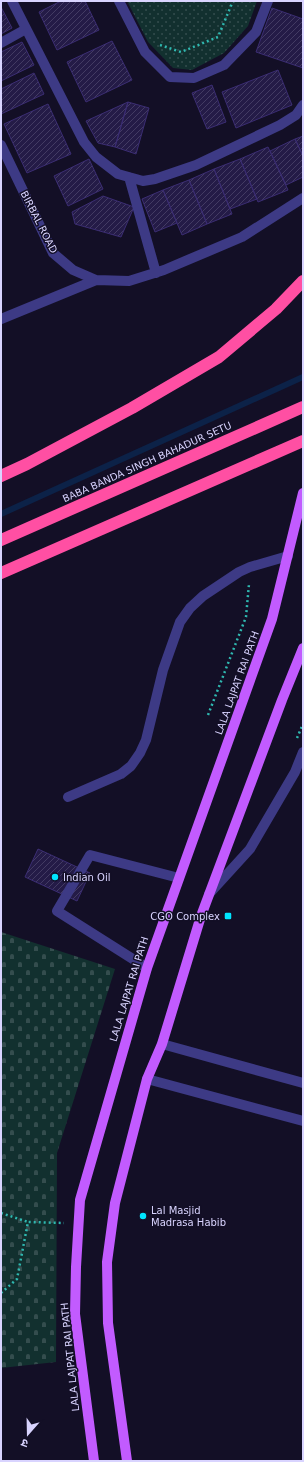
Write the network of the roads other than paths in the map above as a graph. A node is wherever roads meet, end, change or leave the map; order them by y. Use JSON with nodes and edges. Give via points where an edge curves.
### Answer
{"nodes":[{"id":1,"x":12,"y":1,"type":"edge"},
{"id":2,"x":119,"y":1,"type":"edge"},
{"id":3,"x":268,"y":1,"type":"edge"},
{"id":4,"x":26,"y":29,"type":"junction"},
{"id":5,"x":1,"y":43,"type":"edge"},
{"id":6,"x":303,"y":105,"type":"edge"},
{"id":7,"x":1,"y":145,"type":"edge"},
{"id":8,"x":129,"y":177,"type":"junction"},
{"id":9,"x":303,"y":198,"type":"edge"},
{"id":10,"x":156,"y":273,"type":"junction"},
{"id":11,"x":96,"y":280,"type":"junction"},
{"id":12,"x":303,"y":281,"type":"edge"},
{"id":13,"x":1,"y":318,"type":"edge"},
{"id":14,"x":303,"y":408,"type":"edge"},
{"id":15,"x":303,"y":441,"type":"edge"},
{"id":16,"x":1,"y":476,"type":"edge"},
{"id":17,"x":303,"y":493,"type":"edge"},
{"id":18,"x":1,"y":540,"type":"edge"},
{"id":19,"x":288,"y":556,"type":"junction"},
{"id":20,"x":1,"y":572,"type":"edge"},
{"id":21,"x":303,"y":648,"type":"edge"},
{"id":22,"x":303,"y":752,"type":"edge"},
{"id":23,"x":68,"y":797,"type":"dead end"},
{"id":24,"x":179,"y":878,"type":"junction"},
{"id":25,"x":209,"y":894,"type":"junction"},
{"id":26,"x":147,"y":968,"type":"junction"},
{"id":27,"x":162,"y":1044,"type":"junction"},
{"id":28,"x":147,"y":1079,"type":"junction"},
{"id":29,"x":303,"y":1083,"type":"edge"},
{"id":30,"x":303,"y":1121,"type":"edge"},
{"id":31,"x":94,"y":1461,"type":"edge"},
{"id":32,"x":127,"y":1461,"type":"edge"}],
"edges":[{"from":1,"to":4,"type":"street"},
{"from":2,"to":3,"type":"street","via":[[145,52],[170,77],[194,78],[224,66],[256,32]]},
{"from":4,"to":5,"type":"street"},
{"from":4,"to":8,"type":"street","via":[[84,142],[108,168]]},
{"from":6,"to":8,"type":"street","via":[[296,115],[280,125],[196,165],[155,179],[143,181]]},
{"from":7,"to":11,"type":"street","name":"BIRBAL ROAD","via":[[52,253],[72,270]]},
{"from":8,"to":10,"type":"street"},
{"from":9,"to":10,"type":"street","via":[[242,237]]},
{"from":10,"to":11,"type":"street","via":[[129,281]]},
{"from":11,"to":13,"type":"street"},
{"from":12,"to":16,"type":"highway","via":[[276,309],[219,357],[132,408]]},
{"from":14,"to":18,"type":"highway","name":"BABA BANDA SINGH BAHADUR SETU"},
{"from":15,"to":20,"type":"highway"},
{"from":17,"to":19,"type":"main road","name":"LALA LAJPAT RAI PATH"},
{"from":19,"to":23,"type":"street","via":[[239,572],[190,608],[180,622],[163,670],[146,740],[140,753],[131,766],[121,774]]},
{"from":19,"to":24,"type":"main road","name":"LALA LAJPAT RAI PATH","via":[[272,619]]},
{"from":21,"to":25,"type":"main road"},
{"from":22,"to":25,"type":"street","via":[[295,772],[250,850]]},
{"from":24,"to":26,"type":"main road","name":"LALA LAJPAT RAI PATH"},
{"from":24,"to":26,"type":"street","via":[[90,855],[57,911]]},
{"from":25,"to":27,"type":"main road"},
{"from":26,"to":31,"type":"main road","name":"LALA LAJPAT RAI PATH","via":[[80,1200],[75,1314]]},
{"from":27,"to":28,"type":"main road"},
{"from":27,"to":29,"type":"street"},
{"from":28,"to":30,"type":"street"},
{"from":28,"to":32,"type":"main road","via":[[115,1203],[107,1262],[108,1323]]}]}
